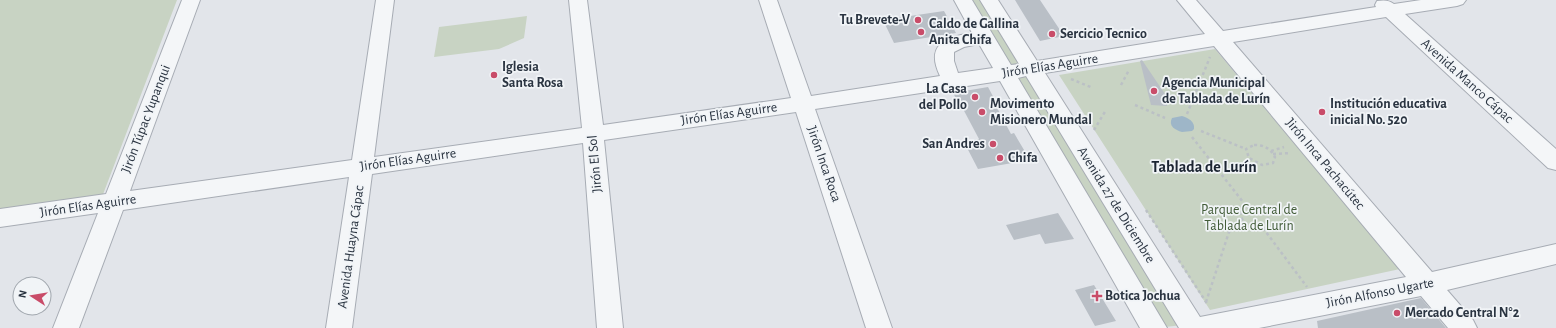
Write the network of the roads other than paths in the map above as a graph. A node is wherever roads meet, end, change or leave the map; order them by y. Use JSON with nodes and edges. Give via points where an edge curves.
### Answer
{"nodes":[{"id":1,"x":191,"y":0,"type":"edge"},
{"id":2,"x":385,"y":0,"type":"edge"},
{"id":3,"x":578,"y":0,"type":"edge"},
{"id":4,"x":768,"y":0,"type":"edge"},
{"id":5,"x":963,"y":0,"type":"edge"},
{"id":6,"x":989,"y":0,"type":"edge"},
{"id":7,"x":1186,"y":0,"type":"edge"},
{"id":8,"x":1457,"y":0,"type":"edge"},
{"id":9,"x":1385,"y":6,"type":"edge"},
{"id":10,"x":984,"y":37,"type":"junction"},
{"id":11,"x":1219,"y":39,"type":"junction"},
{"id":12,"x":1030,"y":69,"type":"junction"},
{"id":13,"x":1005,"y":73,"type":"junction"},
{"id":14,"x":952,"y":81,"type":"junction"},
{"id":15,"x":803,"y":104,"type":"junction"},
{"id":16,"x":592,"y":134,"type":"junction"},
{"id":17,"x":1556,"y":162,"type":"edge"},
{"id":18,"x":362,"y":166,"type":"junction"},
{"id":19,"x":114,"y":202,"type":"junction"},
{"id":20,"x":0,"y":218,"type":"edge"},
{"id":21,"x":1556,"y":254,"type":"edge"},
{"id":22,"x":1427,"y":284,"type":"junction"},
{"id":23,"x":1206,"y":319,"type":"edge"},
{"id":24,"x":66,"y":328,"type":"edge"},
{"id":25,"x":339,"y":328,"type":"edge"},
{"id":26,"x":610,"y":328,"type":"edge"},
{"id":27,"x":879,"y":328,"type":"edge"},
{"id":28,"x":1154,"y":328,"type":"edge"},
{"id":29,"x":1193,"y":328,"type":"edge"},
{"id":30,"x":1464,"y":328,"type":"edge"}],
"edges":[{"from":1,"to":19,"type":"street","name":"Jirón Túpac Yupanqui"},
{"from":2,"to":18,"type":"street","name":"Avenida Huayna Cápac"},
{"from":3,"to":16,"type":"street","name":"Jirón El Sol"},
{"from":4,"to":15,"type":"street","name":"Jirón Inca Roca"},
{"from":5,"to":10,"type":"street","name":"Avenida 27 de Diciembre"},
{"from":6,"to":12,"type":"street","name":"Avenida 27 de Diciembre"},
{"from":7,"to":11,"type":"street","name":"Jirón Inca Pachacútec"},
{"from":8,"to":9,"type":"street","name":"Jirón Elías Aguirre"},
{"from":9,"to":11,"type":"street","name":"Jirón Elías Aguirre"},
{"from":9,"to":17,"type":"street","name":"Avenida Manco Cápac"},
{"from":10,"to":13,"type":"street","name":"Avenida 27 de Diciembre"},
{"from":10,"to":14,"type":"street","via":[[952,43],[947,48],[943,60]]},
{"from":11,"to":12,"type":"street","name":"Jirón Elías Aguirre"},
{"from":11,"to":22,"type":"street","name":"Jirón Inca Pachacútec"},
{"from":12,"to":13,"type":"street","name":"Jirón Elías Aguirre"},
{"from":12,"to":29,"type":"street","name":"Avenida 27 de Diciembre"},
{"from":13,"to":14,"type":"street","name":"Jirón Elías Aguirre"},
{"from":13,"to":28,"type":"street","name":"Avenida 27 de Diciembre"},
{"from":14,"to":15,"type":"street","name":"Jirón Elías Aguirre"},
{"from":15,"to":16,"type":"street","name":"Jirón Elías Aguirre"},
{"from":15,"to":27,"type":"street","name":"Jirón Inca Roca"},
{"from":16,"to":18,"type":"street","name":"Jirón Elías Aguirre"},
{"from":16,"to":26,"type":"street","name":"Jirón El Sol"},
{"from":18,"to":19,"type":"street","name":"Jirón Elías Aguirre"},
{"from":18,"to":25,"type":"street","name":"Avenida Huayna Cápac"},
{"from":19,"to":20,"type":"street","name":"Jirón Elías Aguirre"},
{"from":19,"to":24,"type":"street","name":"Jirón Túpac Yupanqui"},
{"from":21,"to":22,"type":"street","name":"Jirón Alfonso Ugarte"},
{"from":22,"to":23,"type":"street","name":"Jirón Alfonso Ugarte"},
{"from":22,"to":30,"type":"street","name":"Jirón Inca Pachacútec"}]}
